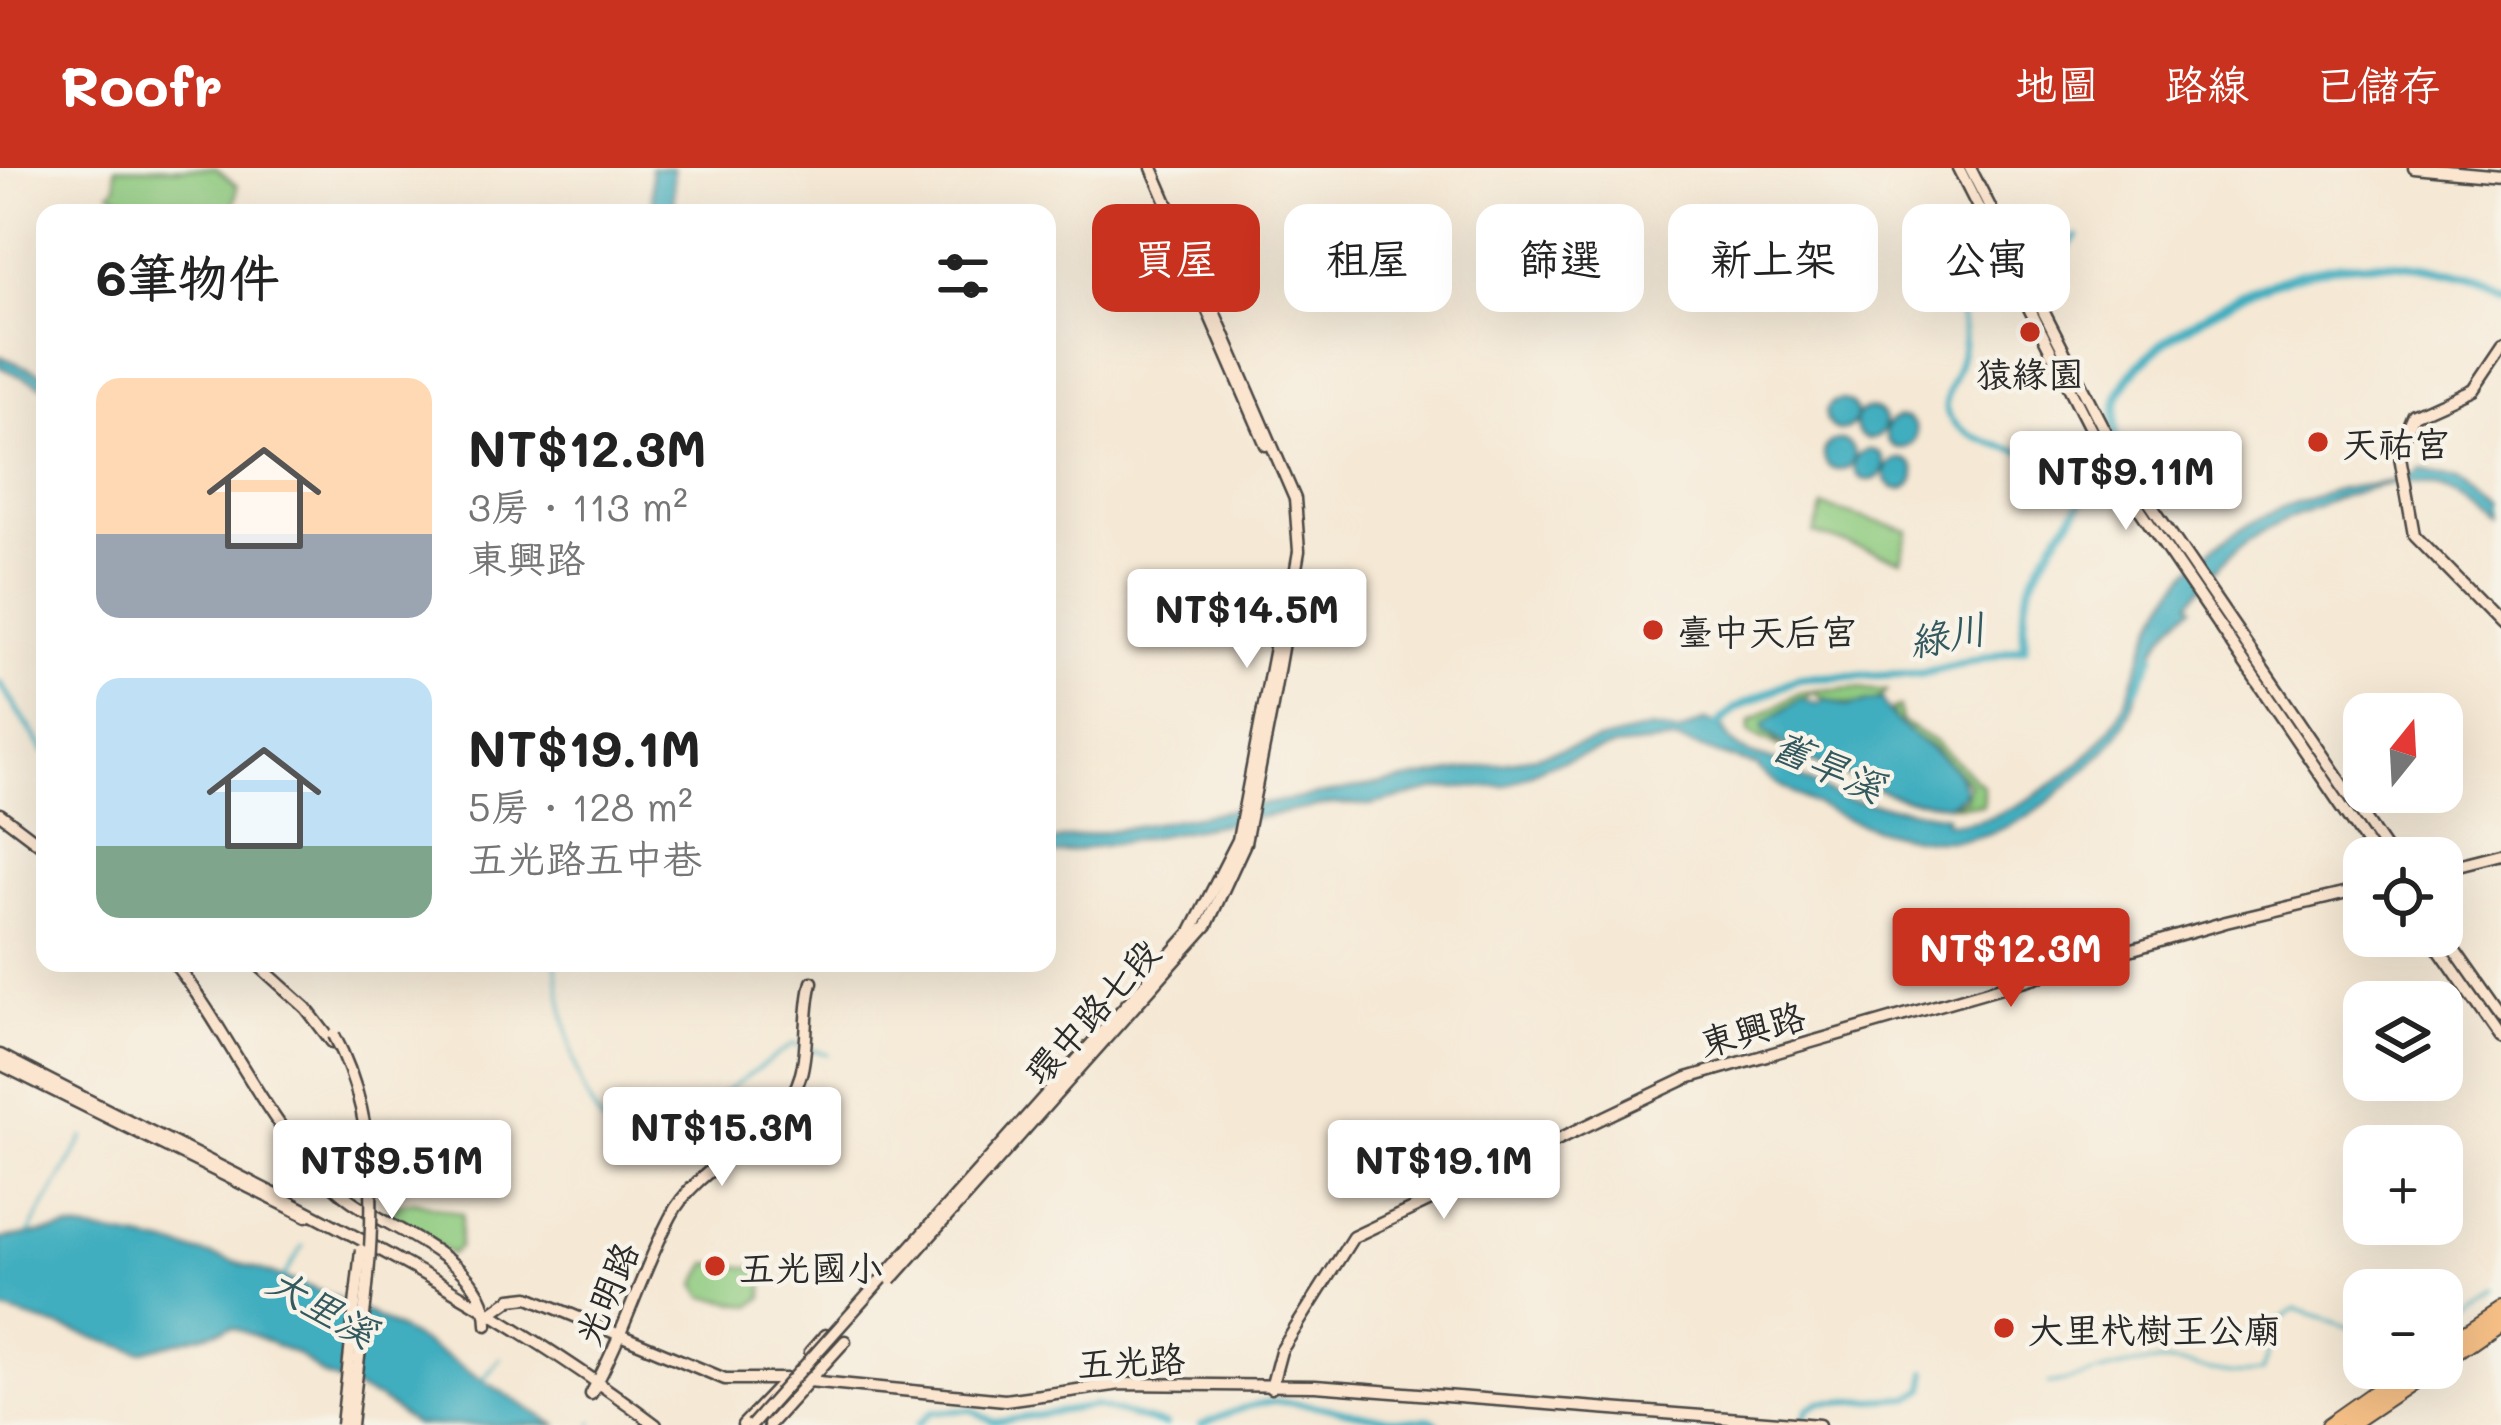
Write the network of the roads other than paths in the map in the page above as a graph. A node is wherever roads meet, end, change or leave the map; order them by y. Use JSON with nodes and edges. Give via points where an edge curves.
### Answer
{"nodes":[{"id":1,"x":1148,"y":168,"type":"edge"},
{"id":2,"x":1958,"y":168,"type":"edge"},
{"id":3,"x":1970,"y":168,"type":"edge"},
{"id":4,"x":2414,"y":168,"type":"edge"},
{"id":5,"x":2501,"y":176,"type":"edge"},
{"id":6,"x":1218,"y":325,"type":"junction"},
{"id":7,"x":2501,"y":346,"type":"edge"},
{"id":8,"x":2112,"y":462,"type":"junction"},
{"id":9,"x":2205,"y":595,"type":"junction"},
{"id":10,"x":2501,"y":624,"type":"edge"},
{"id":11,"x":0,"y":810,"type":"edge"},
{"id":12,"x":36,"y":837,"type":"edge"},
{"id":13,"x":2363,"y":837,"type":"edge"},
{"id":14,"x":2377,"y":837,"type":"edge"},
{"id":15,"x":2501,"y":854,"type":"edge"},
{"id":16,"x":2463,"y":864,"type":"edge"},
{"id":17,"x":2343,"y":894,"type":"edge"},
{"id":18,"x":2445,"y":957,"type":"edge"},
{"id":19,"x":2460,"y":957,"type":"edge"},
{"id":20,"x":180,"y":972,"type":"edge"},
{"id":21,"x":270,"y":972,"type":"edge"},
{"id":22,"x":812,"y":982,"type":"dead end"},
{"id":23,"x":2501,"y":1016,"type":"edge"},
{"id":24,"x":2501,"y":1038,"type":"edge"},
{"id":25,"x":0,"y":1060,"type":"edge"},
{"id":26,"x":2501,"y":1307,"type":"edge"},
{"id":27,"x":489,"y":1316,"type":"junction"},
{"id":28,"x":2501,"y":1325,"type":"edge"},
{"id":29,"x":2463,"y":1332,"type":"edge"},
{"id":30,"x":825,"y":1335,"type":"dead end"},
{"id":31,"x":619,"y":1339,"type":"junction"},
{"id":32,"x":845,"y":1341,"type":"dead end"},
{"id":33,"x":2463,"y":1350,"type":"edge"},
{"id":34,"x":809,"y":1380,"type":"junction"},
{"id":35,"x":783,"y":1383,"type":"junction"},
{"id":36,"x":595,"y":1387,"type":"junction"},
{"id":37,"x":1271,"y":1388,"type":"junction"},
{"id":38,"x":2382,"y":1389,"type":"edge"},
{"id":39,"x":2398,"y":1389,"type":"edge"},
{"id":40,"x":2370,"y":1395,"type":"junction"},
{"id":41,"x":2391,"y":1396,"type":"junction"},
{"id":42,"x":1804,"y":1424,"type":"edge"},
{"id":43,"x":347,"y":1425,"type":"edge"},
{"id":44,"x":646,"y":1425,"type":"edge"},
{"id":45,"x":656,"y":1425,"type":"edge"},
{"id":46,"x":756,"y":1425,"type":"edge"},
{"id":47,"x":1819,"y":1425,"type":"edge"},
{"id":48,"x":2318,"y":1425,"type":"edge"},
{"id":49,"x":2329,"y":1425,"type":"edge"},
{"id":50,"x":2348,"y":1425,"type":"edge"},
{"id":51,"x":2360,"y":1425,"type":"edge"}],
"edges":[{"from":1,"to":6,"type":"street"},
{"from":1,"to":6,"type":"street","via":[[1198,296]]},
{"from":2,"to":8,"type":"street"},
{"from":3,"to":8,"type":"street","via":[[2105,432]]},
{"from":4,"to":5,"type":"street"},
{"from":6,"to":46,"type":"street","name":"環中路七段","bridge":true,"via":[[1280,476],[1296,551],[1238,841],[1201,919]]},
{"from":7,"to":10,"type":"street","via":[[2472,388],[2414,415],[2399,454],[2421,546]]},
{"from":8,"to":9,"type":"street"},
{"from":9,"to":13,"type":"street"},
{"from":9,"to":14,"type":"street"},
{"from":11,"to":12,"type":"street"},
{"from":15,"to":16,"type":"street"},
{"from":17,"to":37,"type":"street","name":"東興路","via":[[1712,1070],[1646,1099],[1353,1237],[1281,1351]]},
{"from":18,"to":24,"type":"street"},
{"from":19,"to":23,"type":"street"},
{"from":20,"to":27,"type":"street","via":[[317,1172],[448,1262]]},
{"from":21,"to":43,"type":"street","bridge":true,"via":[[333,1039],[354,1092],[364,1175]]},
{"from":22,"to":31,"type":"street","name":"光明路","via":[[792,1092],[689,1187]]},
{"from":25,"to":27,"type":"street","via":[[352,1236]]},
{"from":26,"to":29,"type":"main road"},
{"from":27,"to":31,"type":"street","name":"五光路","via":[[529,1297]]},
{"from":27,"to":36,"type":"street"},
{"from":28,"to":33,"type":"main road"},
{"from":30,"to":35,"type":"street"},
{"from":31,"to":35,"type":"street","name":"五光路","via":[[725,1379]]},
{"from":31,"to":36,"type":"street","name":"光明路"},
{"from":32,"to":34,"type":"street"},
{"from":34,"to":35,"type":"street","name":"五光路"},
{"from":34,"to":37,"type":"street","name":"五光路","via":[[1005,1400],[1121,1384]]},
{"from":34,"to":46,"type":"street"},
{"from":35,"to":46,"type":"street","bridge":true},
{"from":36,"to":44,"type":"street"},
{"from":36,"to":45,"type":"street"},
{"from":37,"to":42,"type":"street","name":"五光路"},
{"from":38,"to":40,"type":"main road"},
{"from":39,"to":41,"type":"main road"},
{"from":40,"to":48,"type":"main road"},
{"from":40,"to":49,"type":"main road"},
{"from":41,"to":50,"type":"main road"},
{"from":41,"to":51,"type":"main road"},
{"from":42,"to":47,"type":"street","name":"五光路"}]}
